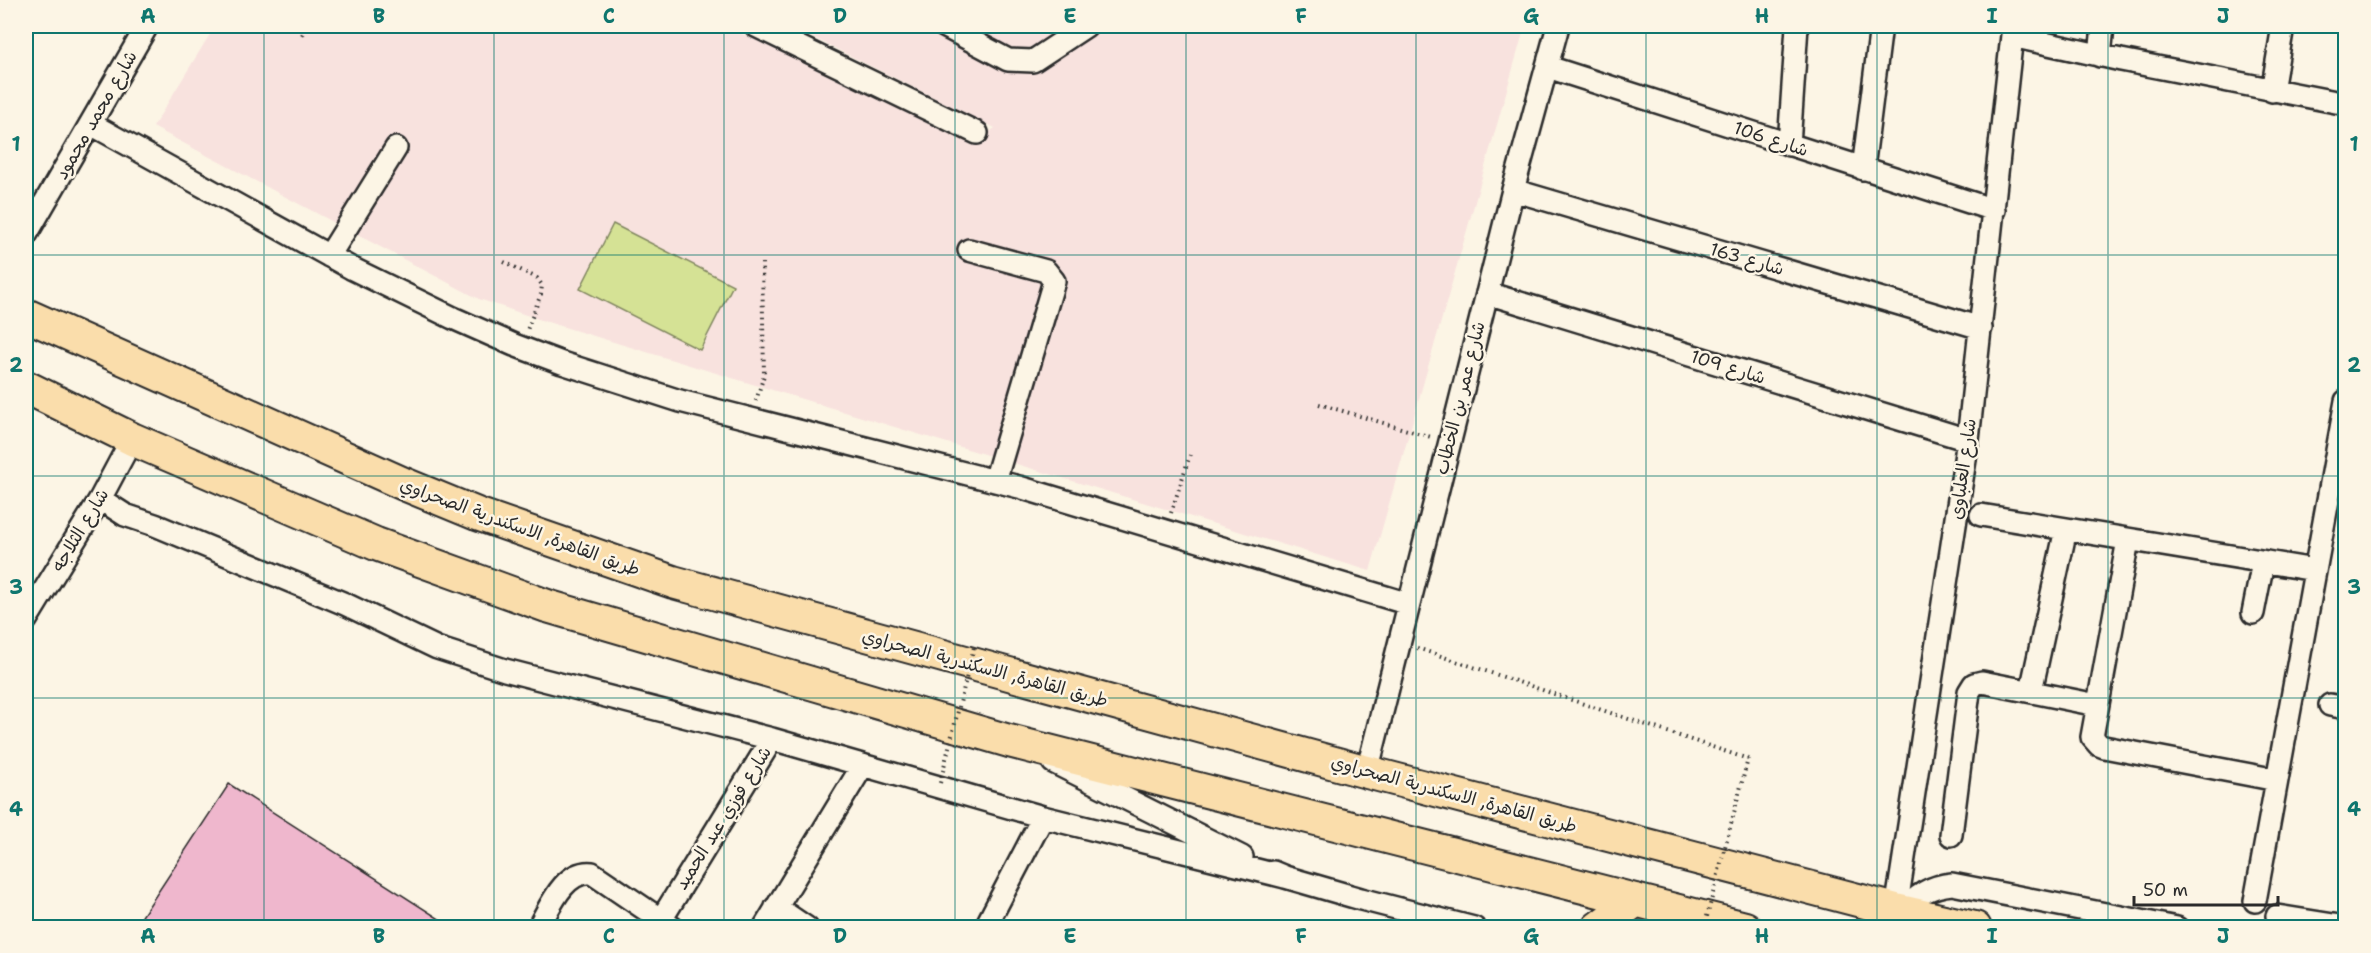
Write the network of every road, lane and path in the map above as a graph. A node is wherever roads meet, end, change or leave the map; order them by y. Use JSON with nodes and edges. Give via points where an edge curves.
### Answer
{"nodes":[{"id":1,"x":147,"y":26,"type":"edge"},
{"id":2,"x":307,"y":26,"type":"edge"},
{"id":3,"x":756,"y":26,"type":"edge"},
{"id":4,"x":944,"y":26,"type":"edge"},
{"id":5,"x":1086,"y":26,"type":"edge"},
{"id":6,"x":1558,"y":26,"type":"edge"},
{"id":7,"x":1797,"y":26,"type":"edge"},
{"id":8,"x":1881,"y":26,"type":"edge"},
{"id":9,"x":2103,"y":26,"type":"edge"},
{"id":10,"x":2283,"y":26,"type":"edge"},
{"id":11,"x":2012,"y":31,"type":"edge"},
{"id":12,"x":302,"y":35,"type":"dead end"},
{"id":13,"x":2100,"y":56,"type":"junction"},
{"id":14,"x":1548,"y":67,"type":"junction"},
{"id":15,"x":2272,"y":91,"type":"junction"},
{"id":16,"x":2346,"y":104,"type":"edge"},
{"id":17,"x":91,"y":124,"type":"junction"},
{"id":18,"x":977,"y":133,"type":"dead end"},
{"id":19,"x":1789,"y":145,"type":"junction"},
{"id":20,"x":396,"y":148,"type":"dead end"},
{"id":21,"x":1863,"y":169,"type":"junction"},
{"id":22,"x":1513,"y":190,"type":"junction"},
{"id":23,"x":1994,"y":210,"type":"junction"},
{"id":24,"x":26,"y":235,"type":"edge"},
{"id":25,"x":969,"y":250,"type":"dead end"},
{"id":26,"x":329,"y":256,"type":"junction"},
{"id":27,"x":504,"y":262,"type":"dead end"},
{"id":28,"x":762,"y":263,"type":"dead end"},
{"id":29,"x":1486,"y":293,"type":"junction"},
{"id":30,"x":26,"y":315,"type":"edge"},
{"id":31,"x":1981,"y":328,"type":"junction"},
{"id":32,"x":520,"y":348,"type":"junction"},
{"id":33,"x":26,"y":387,"type":"edge"},
{"id":34,"x":2346,"y":400,"type":"edge"},
{"id":35,"x":1319,"y":404,"type":"dead end"},
{"id":36,"x":750,"y":418,"type":"junction"},
{"id":37,"x":132,"y":439,"type":"junction"},
{"id":38,"x":1968,"y":440,"type":"junction"},
{"id":39,"x":1449,"y":442,"type":"junction"},
{"id":40,"x":1190,"y":455,"type":"dead end"},
{"id":41,"x":995,"y":481,"type":"junction"},
{"id":42,"x":100,"y":499,"type":"junction"},
{"id":43,"x":2336,"y":506,"type":"edge"},
{"id":44,"x":1982,"y":515,"type":"dead end"},
{"id":45,"x":2066,"y":529,"type":"junction"},
{"id":46,"x":1165,"y":531,"type":"junction"},
{"id":47,"x":2128,"y":540,"type":"junction"},
{"id":48,"x":2264,"y":562,"type":"junction"},
{"id":49,"x":2315,"y":570,"type":"junction"},
{"id":50,"x":1409,"y":604,"type":"junction"},
{"id":51,"x":2253,"y":613,"type":"dead end"},
{"id":52,"x":26,"y":620,"type":"edge"},
{"id":53,"x":1399,"y":642,"type":"junction"},
{"id":54,"x":974,"y":647,"type":"dead end"},
{"id":55,"x":2031,"y":692,"type":"junction"},
{"id":56,"x":2097,"y":705,"type":"junction"},
{"id":57,"x":772,"y":738,"type":"junction"},
{"id":58,"x":1009,"y":741,"type":"junction"},
{"id":59,"x":863,"y":765,"type":"junction"},
{"id":60,"x":1366,"y":772,"type":"junction"},
{"id":61,"x":2277,"y":780,"type":"junction"},
{"id":62,"x":940,"y":783,"type":"dead end"},
{"id":63,"x":1043,"y":817,"type":"junction"},
{"id":64,"x":1951,"y":835,"type":"dead end"},
{"id":65,"x":1285,"y":878,"type":"junction"},
{"id":66,"x":1636,"y":900,"type":"junction"},
{"id":67,"x":2255,"y":901,"type":"dead end"},
{"id":68,"x":776,"y":907,"type":"junction"},
{"id":69,"x":1900,"y":911,"type":"junction"},
{"id":70,"x":2277,"y":916,"type":"dead end"},
{"id":71,"x":663,"y":925,"type":"edge"},
{"id":72,"x":538,"y":927,"type":"edge"},
{"id":73,"x":764,"y":927,"type":"edge"},
{"id":74,"x":807,"y":927,"type":"edge"},
{"id":75,"x":985,"y":927,"type":"edge"},
{"id":76,"x":1474,"y":927,"type":"edge"},
{"id":77,"x":1598,"y":927,"type":"edge"},
{"id":78,"x":1704,"y":927,"type":"edge"},
{"id":79,"x":1745,"y":927,"type":"edge"},
{"id":80,"x":1975,"y":927,"type":"edge"},
{"id":81,"x":2177,"y":927,"type":"edge"},
{"id":82,"x":2346,"y":927,"type":"edge"}],
"edges":[{"from":1,"to":17,"type":"street","name":"شارع محمد محمود"},
{"from":2,"to":12,"type":"path"},
{"from":3,"to":18,"type":"street"},
{"from":4,"to":5,"type":"street","via":[[1018,62],[1033,61]]},
{"from":6,"to":14,"type":"street","name":"شارع عمر بن الخطاب"},
{"from":7,"to":19,"type":"street"},
{"from":8,"to":21,"type":"street"},
{"from":9,"to":13,"type":"street"},
{"from":10,"to":15,"type":"street"},
{"from":11,"to":13,"type":"street"},
{"from":11,"to":23,"type":"street","name":"شارع العلباوى"},
{"from":13,"to":15,"type":"street"},
{"from":14,"to":19,"type":"street","name":"شارع 106"},
{"from":14,"to":22,"type":"street","name":"شارع عمر بن الخطاب"},
{"from":15,"to":16,"type":"street"},
{"from":17,"to":24,"type":"street","name":"شارع محمد محمود"},
{"from":17,"to":26,"type":"street"},
{"from":19,"to":21,"type":"street","name":"شارع 106"},
{"from":20,"to":26,"type":"street"},
{"from":21,"to":23,"type":"street","name":"شارع 106"},
{"from":22,"to":29,"type":"street","name":"شارع عمر بن الخطاب"},
{"from":22,"to":31,"type":"street","name":"شارع 163"},
{"from":23,"to":31,"type":"street","name":"شارع العلباوى"},
{"from":25,"to":41,"type":"street","via":[[1046,271],[1054,281]]},
{"from":26,"to":32,"type":"street"},
{"from":27,"to":32,"type":"path","via":[[537,278],[542,285]]},
{"from":28,"to":36,"type":"path","via":[[764,375]]},
{"from":29,"to":38,"type":"street","name":"شارع 109"},
{"from":29,"to":39,"type":"street","name":"شارع عمر بن الخطاب"},
{"from":30,"to":60,"type":"highway","name":"طريق القاهرة, الاسكندرية الصحراوي","via":[[404,484],[630,569]]},
{"from":31,"to":38,"type":"street","name":"شارع العلباوى"},
{"from":32,"to":36,"type":"street","via":[[605,378]]},
{"from":33,"to":37,"type":"highway"},
{"from":34,"to":43,"type":"street"},
{"from":35,"to":39,"type":"path"},
{"from":36,"to":41,"type":"street"},
{"from":37,"to":42,"type":"street","name":"شارع الثلاجه"},
{"from":37,"to":58,"type":"highway","via":[[376,544],[547,606]]},
{"from":38,"to":69,"type":"street","name":"شارع العلباوى"},
{"from":39,"to":50,"type":"street","name":"شارع عمر بن الخطاب"},
{"from":40,"to":46,"type":"path"},
{"from":41,"to":46,"type":"street"},
{"from":42,"to":52,"type":"street","name":"شارع الثلاجه"},
{"from":42,"to":57,"type":"street","via":[[124,515],[345,604],[437,648],[505,670]]},
{"from":43,"to":49,"type":"street"},
{"from":44,"to":45,"type":"street"},
{"from":45,"to":47,"type":"street"},
{"from":45,"to":55,"type":"street"},
{"from":46,"to":50,"type":"street"},
{"from":47,"to":48,"type":"street"},
{"from":47,"to":56,"type":"street"},
{"from":48,"to":49,"type":"street"},
{"from":48,"to":51,"type":"street"},
{"from":49,"to":61,"type":"street"},
{"from":50,"to":53,"type":"street","name":"شارع عمر بن الخطاب"},
{"from":53,"to":60,"type":"street","name":"شارع عمر بن الخطاب"},
{"from":53,"to":78,"type":"path","bridge":true,"via":[[1748,759]]},
{"from":54,"to":62,"type":"path","bridge":true},
{"from":55,"to":56,"type":"street"},
{"from":55,"to":64,"type":"street","via":[[1982,682],[1971,687]]},
{"from":56,"to":61,"type":"street","via":[[2091,732],[2099,745]]},
{"from":57,"to":59,"type":"street"},
{"from":57,"to":71,"type":"street","name":"شارع فوزي عبد الحميد"},
{"from":58,"to":65,"type":"street"},
{"from":58,"to":66,"type":"highway"},
{"from":59,"to":63,"type":"street"},
{"from":59,"to":68,"type":"street"},
{"from":60,"to":69,"type":"highway","name":"طريق القاهرة, الاسكندرية الصحراوي"},
{"from":61,"to":67,"type":"street"},
{"from":63,"to":65,"type":"street"},
{"from":63,"to":75,"type":"street"},
{"from":65,"to":76,"type":"street"},
{"from":66,"to":77,"type":"highway"},
{"from":66,"to":79,"type":"highway"},
{"from":68,"to":73,"type":"street"},
{"from":68,"to":74,"type":"street"},
{"from":69,"to":80,"type":"highway","name":"طريق القاهرة, الاسكندرية الصحراوي"},
{"from":69,"to":81,"type":"street","via":[[1929,889],[1952,884]]},
{"from":70,"to":82,"type":"street"},
{"from":71,"to":72,"type":"street","via":[[592,873],[583,872],[566,883]]}]}
